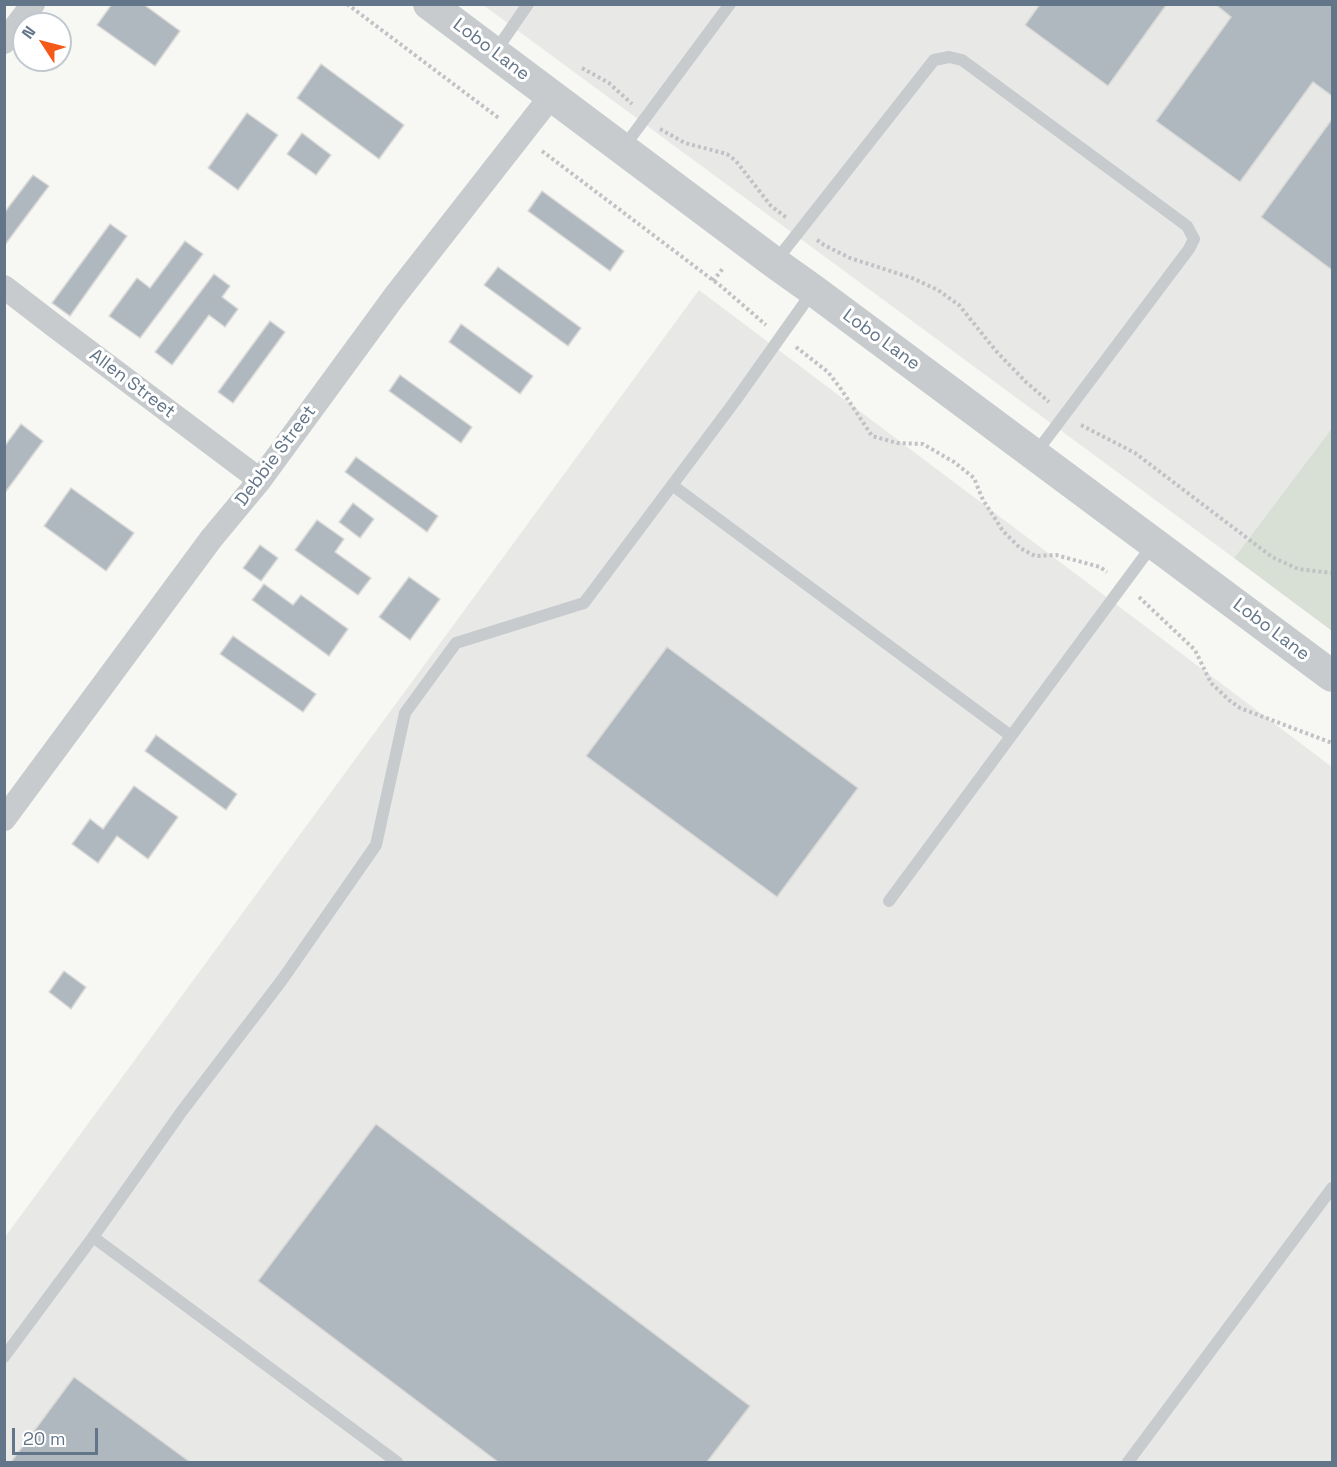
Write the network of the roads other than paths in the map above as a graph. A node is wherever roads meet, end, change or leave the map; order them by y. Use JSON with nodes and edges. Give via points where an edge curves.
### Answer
{"nodes":[{"id":1,"x":33,"y":4,"type":"edge"},
{"id":2,"x":429,"y":4,"type":"edge"},
{"id":3,"x":528,"y":4,"type":"edge"},
{"id":4,"x":730,"y":4,"type":"edge"},
{"id":5,"x":4,"y":42,"type":"edge"},
{"id":6,"x":494,"y":53,"type":"junction"},
{"id":7,"x":552,"y":96,"type":"junction"},
{"id":8,"x":622,"y":148,"type":"junction"},
{"id":9,"x":775,"y":263,"type":"junction"},
{"id":10,"x":4,"y":287,"type":"edge"},
{"id":11,"x":813,"y":290,"type":"junction"},
{"id":12,"x":1035,"y":454,"type":"junction"},
{"id":13,"x":260,"y":480,"type":"junction"},
{"id":14,"x":672,"y":485,"type":"junction"},
{"id":15,"x":1155,"y":543,"type":"junction"},
{"id":16,"x":1332,"y":676,"type":"edge"},
{"id":17,"x":1011,"y":736,"type":"junction"},
{"id":18,"x":4,"y":819,"type":"edge"},
{"id":19,"x":888,"y":901,"type":"dead end"},
{"id":20,"x":1332,"y":1188,"type":"edge"},
{"id":21,"x":93,"y":1237,"type":"junction"},
{"id":22,"x":4,"y":1358,"type":"edge"},
{"id":23,"x":397,"y":1462,"type":"edge"},
{"id":24,"x":1128,"y":1462,"type":"edge"}],
"edges":[{"from":1,"to":5,"type":"street"},
{"from":2,"to":6,"type":"street","name":"Lobo Lane"},
{"from":3,"to":6,"type":"lane"},
{"from":4,"to":8,"type":"lane"},
{"from":6,"to":7,"type":"street","name":"Lobo Lane"},
{"from":7,"to":8,"type":"street","name":"Lobo Lane"},
{"from":7,"to":13,"type":"street","name":"Debbie Street","via":[[394,297]]},
{"from":8,"to":9,"type":"street","name":"Lobo Lane"},
{"from":9,"to":11,"type":"street","name":"Lobo Lane"},
{"from":9,"to":12,"type":"lane","via":[[934,60],[962,60],[1187,226],[1194,239]]},
{"from":10,"to":13,"type":"street","name":"Allen Street"},
{"from":11,"to":12,"type":"street","name":"Lobo Lane"},
{"from":11,"to":14,"type":"lane"},
{"from":12,"to":15,"type":"street","name":"Lobo Lane"},
{"from":13,"to":18,"type":"street","name":"Debbie Street"},
{"from":14,"to":17,"type":"lane"},
{"from":14,"to":21,"type":"lane","via":[[584,603],[456,643],[405,713],[376,845]]},
{"from":15,"to":16,"type":"street","name":"Lobo Lane"},
{"from":15,"to":17,"type":"lane"},
{"from":17,"to":19,"type":"lane"},
{"from":20,"to":24,"type":"lane"},
{"from":21,"to":22,"type":"lane"},
{"from":21,"to":23,"type":"lane"}]}
